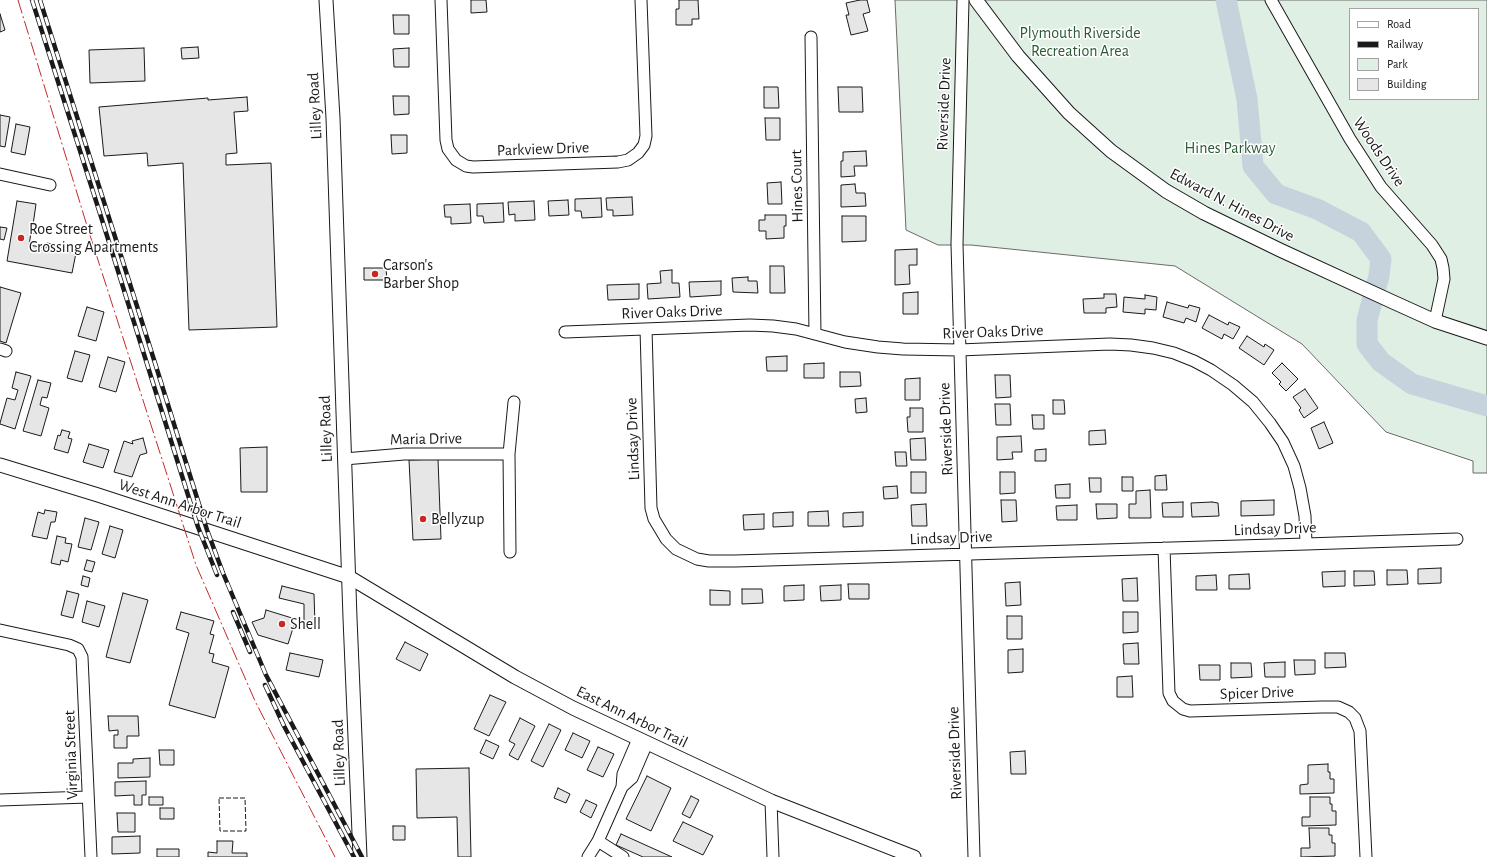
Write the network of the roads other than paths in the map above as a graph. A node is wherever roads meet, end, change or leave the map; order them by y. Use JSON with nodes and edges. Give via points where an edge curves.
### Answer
{"nodes":[{"id":1,"x":326,"y":0,"type":"edge"},
{"id":2,"x":441,"y":0,"type":"edge"},
{"id":3,"x":641,"y":0,"type":"edge"},
{"id":4,"x":963,"y":0,"type":"edge"},
{"id":5,"x":976,"y":0,"type":"edge"},
{"id":6,"x":1271,"y":0,"type":"edge"},
{"id":7,"x":811,"y":38,"type":"dead end"},
{"id":8,"x":0,"y":174,"type":"edge"},
{"id":9,"x":50,"y":185,"type":"dead end"},
{"id":10,"x":1435,"y":321,"type":"junction"},
{"id":11,"x":646,"y":329,"type":"junction"},
{"id":12,"x":565,"y":332,"type":"dead end"},
{"id":13,"x":815,"y":334,"type":"junction"},
{"id":14,"x":1487,"y":338,"type":"edge"},
{"id":15,"x":959,"y":350,"type":"junction"},
{"id":16,"x":514,"y":402,"type":"dead end"},
{"id":17,"x":509,"y":454,"type":"junction"},
{"id":18,"x":344,"y":459,"type":"junction"},
{"id":19,"x":0,"y":465,"type":"edge"},
{"id":20,"x":1457,"y":539,"type":"dead end"},
{"id":21,"x":1306,"y":544,"type":"junction"},
{"id":22,"x":1164,"y":548,"type":"junction"},
{"id":23,"x":510,"y":552,"type":"dead end"},
{"id":24,"x":966,"y":554,"type":"junction"},
{"id":25,"x":349,"y":577,"type":"junction"},
{"id":26,"x":0,"y":630,"type":"edge"},
{"id":27,"x":642,"y":741,"type":"junction"},
{"id":28,"x":88,"y":797,"type":"junction"},
{"id":29,"x":0,"y":800,"type":"edge"},
{"id":30,"x":771,"y":801,"type":"junction"},
{"id":31,"x":598,"y":841,"type":"junction"},
{"id":32,"x":91,"y":857,"type":"edge"},
{"id":33,"x":360,"y":857,"type":"edge"},
{"id":34,"x":588,"y":857,"type":"edge"},
{"id":35,"x":623,"y":857,"type":"edge"},
{"id":36,"x":773,"y":857,"type":"edge"},
{"id":37,"x":914,"y":857,"type":"edge"},
{"id":38,"x":974,"y":857,"type":"edge"},
{"id":39,"x":1366,"y":857,"type":"edge"}],
"edges":[{"from":1,"to":18,"type":"street","name":"Lilley Road","via":[[333,118]]},
{"from":2,"to":3,"type":"street","name":"Parkview Drive","via":[[446,140],[448,149],[456,160],[473,167],[618,162],[628,160],[638,153],[644,145],[646,136]]},
{"from":4,"to":15,"type":"street","name":"Riverside Drive","via":[[957,244]]},
{"from":5,"to":10,"type":"street","name":"Edward N. Hines Drive","via":[[1049,92],[1089,132],[1166,191],[1204,213]]},
{"from":6,"to":10,"type":"street","name":"Woods Drive","via":[[1350,139],[1381,187],[1438,255],[1444,268],[1444,279]]},
{"from":7,"to":13,"type":"street","name":"Hines Court"},
{"from":8,"to":9,"type":"street"},
{"from":10,"to":14,"type":"street","name":"Edward N. Hines Drive"},
{"from":11,"to":12,"type":"street","name":"River Oaks Drive"},
{"from":11,"to":13,"type":"street","name":"River Oaks Drive","via":[[750,325],[773,326]]},
{"from":11,"to":24,"type":"street","name":"Lindsay Drive","via":[[651,508],[659,530],[676,549],[697,559],[709,561]]},
{"from":13,"to":15,"type":"street","name":"River Oaks Drive","via":[[878,347]]},
{"from":15,"to":21,"type":"street","name":"River Oaks Drive","via":[[1131,344],[1174,353],[1211,370],[1253,402],[1283,442],[1300,488]]},
{"from":15,"to":24,"type":"street","name":"Riverside Drive"},
{"from":16,"to":17,"type":"street"},
{"from":17,"to":18,"type":"street","name":"Maria Drive","via":[[404,454]]},
{"from":17,"to":23,"type":"street"},
{"from":18,"to":25,"type":"street","name":"Lilley Road"},
{"from":19,"to":25,"type":"street","name":"West Ann Arbor Trail","via":[[98,494]]},
{"from":20,"to":21,"type":"street","name":"Lindsay Drive"},
{"from":21,"to":22,"type":"street","name":"Lindsay Drive"},
{"from":22,"to":24,"type":"street","name":"Lindsay Drive"},
{"from":22,"to":39,"type":"street","name":"Spicer Drive","via":[[1169,693],[1173,701],[1190,711],[1327,707],[1349,712],[1356,718],[1360,731]]},
{"from":24,"to":38,"type":"street","name":"Riverside Drive"},
{"from":25,"to":27,"type":"street","name":"East Ann Arbor Trail","via":[[515,677]]},
{"from":25,"to":33,"type":"street","name":"Lilley Road"},
{"from":26,"to":28,"type":"street","name":"Virginia Street","via":[[78,649],[83,662]]},
{"from":27,"to":30,"type":"street","name":"East Ann Arbor Trail"},
{"from":27,"to":31,"type":"street","via":[[632,778],[622,787]]},
{"from":28,"to":29,"type":"street"},
{"from":28,"to":32,"type":"street","name":"Virginia Street"},
{"from":30,"to":36,"type":"street"},
{"from":30,"to":37,"type":"street","name":"East Ann Arbor Trail"},
{"from":31,"to":34,"type":"street"},
{"from":31,"to":35,"type":"street"}]}
